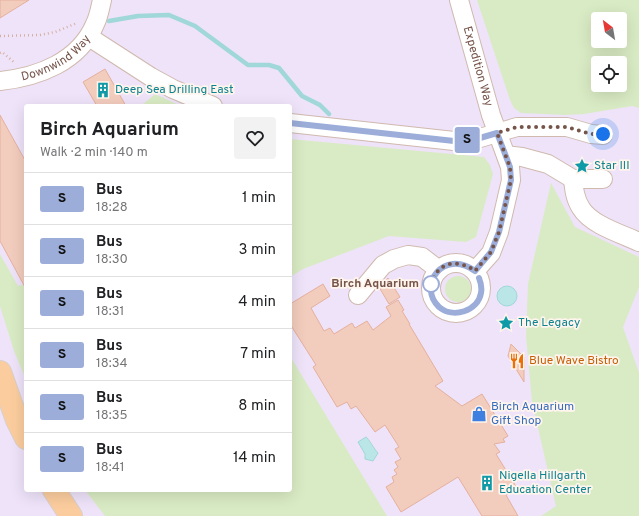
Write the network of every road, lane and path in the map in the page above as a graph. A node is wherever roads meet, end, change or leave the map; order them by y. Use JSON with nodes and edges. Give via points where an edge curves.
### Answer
{"nodes":[{"id":1,"x":102,"y":0,"type":"edge"},
{"id":2,"x":459,"y":0,"type":"edge"},
{"id":3,"x":79,"y":22,"type":"dead end"},
{"id":4,"x":0,"y":36,"type":"edge"},
{"id":5,"x":89,"y":37,"type":"junction"},
{"id":6,"x":0,"y":52,"type":"edge"},
{"id":7,"x":17,"y":65,"type":"dead end"},
{"id":8,"x":0,"y":81,"type":"edge"},
{"id":9,"x":208,"y":104,"type":"edge"},
{"id":10,"x":292,"y":123,"type":"edge"},
{"id":11,"x":497,"y":133,"type":"junction"},
{"id":12,"x":603,"y":134,"type":"dead end"},
{"id":13,"x":506,"y":155,"type":"junction"},
{"id":14,"x":573,"y":179,"type":"junction"},
{"id":15,"x":603,"y":179,"type":"dead end"},
{"id":16,"x":639,"y":242,"type":"edge"},
{"id":17,"x":439,"y":270,"type":"junction"},
{"id":18,"x":475,"y":271,"type":"junction"},
{"id":19,"x":358,"y":295,"type":"dead end"},
{"id":20,"x":0,"y":372,"type":"edge"},
{"id":21,"x":24,"y":434,"type":"edge"},
{"id":22,"x":55,"y":492,"type":"edge"},
{"id":23,"x":71,"y":516,"type":"edge"}],
"edges":[{"from":1,"to":5,"type":"street","via":[[97,21]]},
{"from":2,"to":11,"type":"street","name":"Expedition Way"},
{"from":3,"to":4,"type":"path","via":[[40,35]]},
{"from":5,"to":8,"type":"street","name":"Downwind Way","via":[[69,58],[57,65],[18,79]]},
{"from":5,"to":9,"type":"street","name":"Downwind Way","via":[[173,89]]},
{"from":6,"to":7,"type":"path"},
{"from":10,"to":11,"type":"street","via":[[454,141]]},
{"from":11,"to":12,"type":"street","via":[[517,127],[567,127],[591,134]]},
{"from":11,"to":13,"type":"street","name":"Expedition Way"},
{"from":13,"to":14,"type":"street","via":[[548,164]]},
{"from":13,"to":18,"type":"street","name":"Expedition Way","via":[[511,180],[499,232],[491,252]]},
{"from":14,"to":15,"type":"street"},
{"from":14,"to":16,"type":"street","via":[[581,209],[589,217]]},
{"from":17,"to":18,"type":"street","via":[[446,265],[461,263]]},
{"from":17,"to":18,"type":"street","via":[[431,284],[434,301],[447,312],[455,313],[471,308],[481,294],[479,278]]},
{"from":17,"to":19,"type":"street","via":[[422,256],[408,255],[394,259],[384,265]]},
{"from":20,"to":21,"type":"main road"},
{"from":22,"to":23,"type":"main road"}]}
